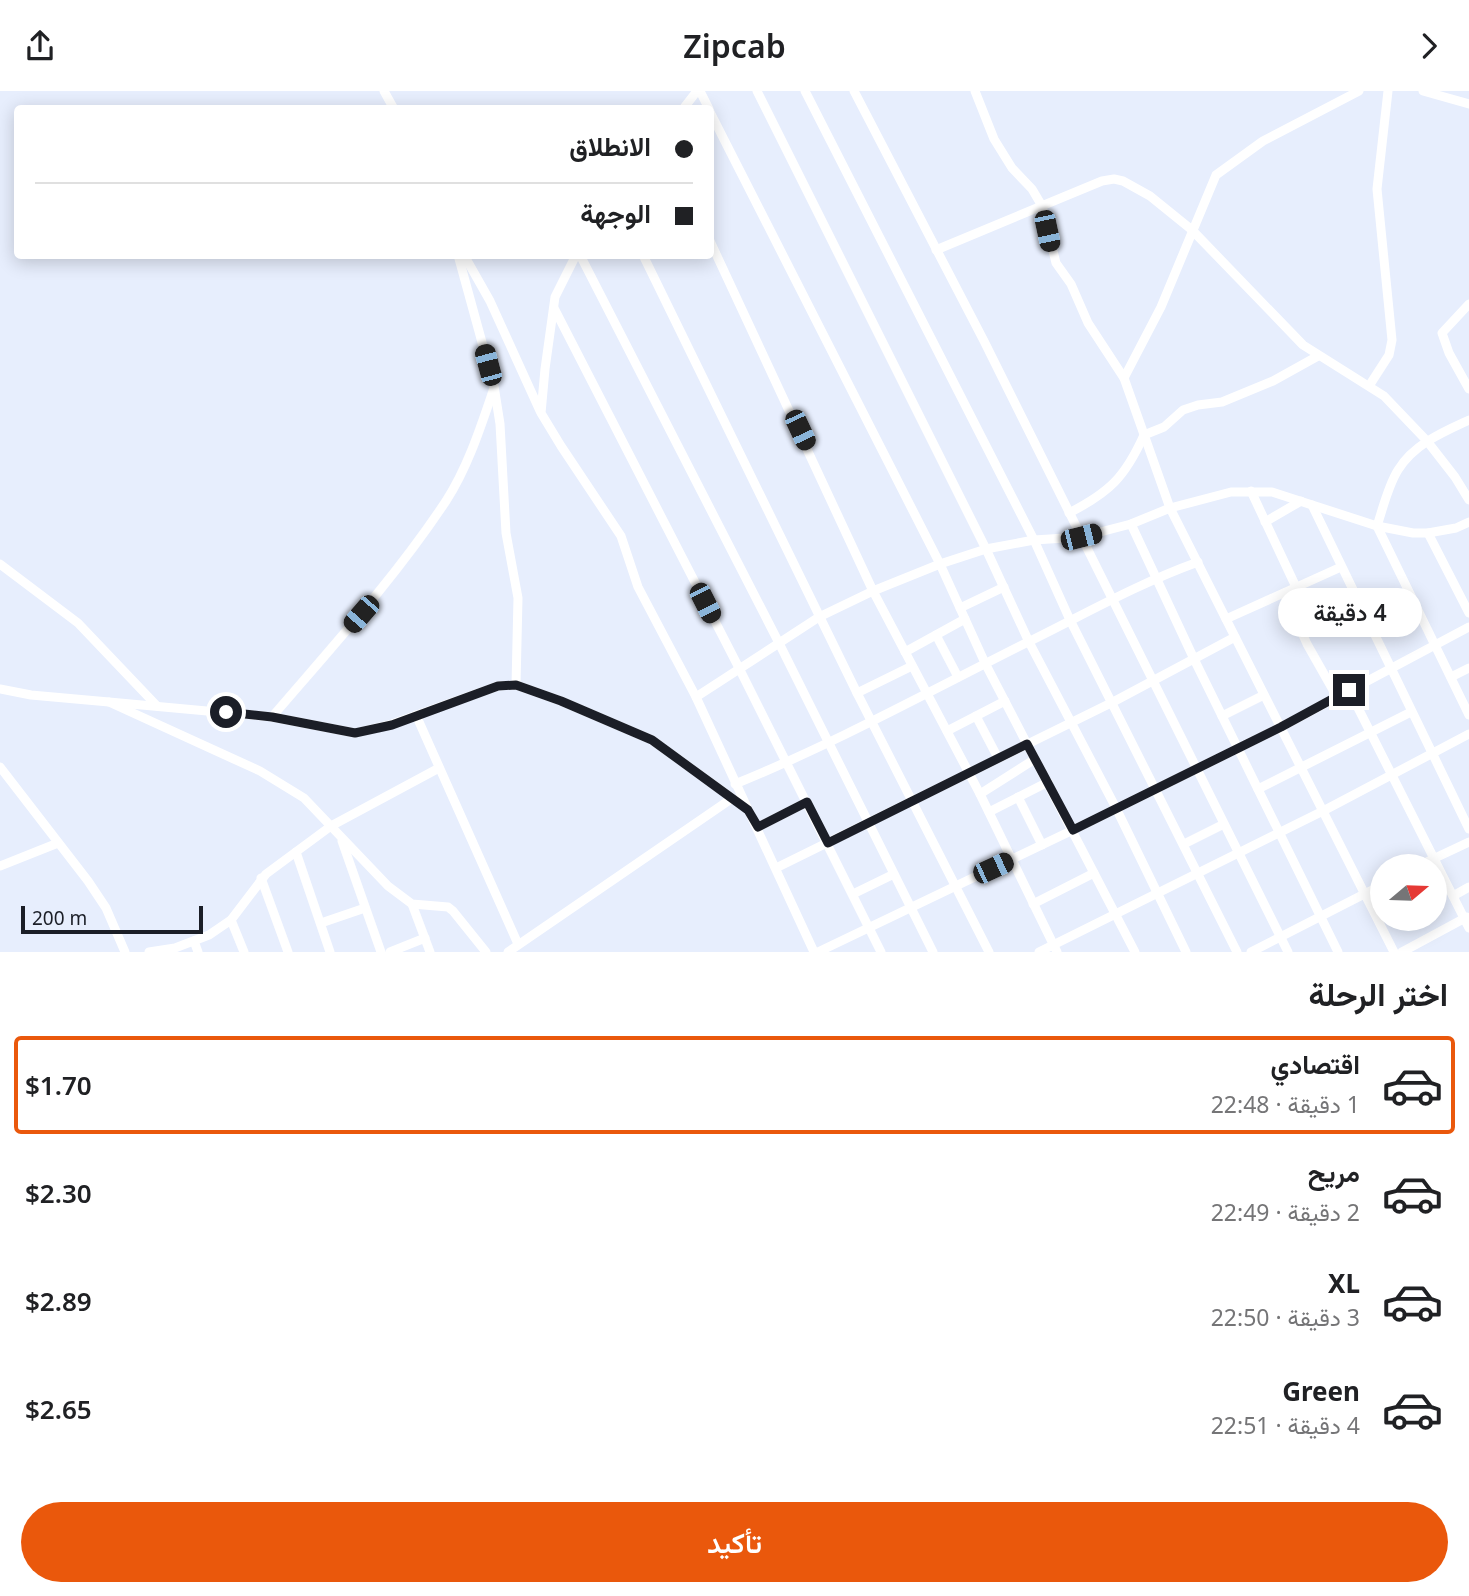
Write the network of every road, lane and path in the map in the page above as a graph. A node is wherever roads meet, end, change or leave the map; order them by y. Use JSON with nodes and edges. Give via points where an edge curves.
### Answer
{"nodes":[{"id":1,"x":698,"y":91,"type":"edge"},
{"id":2,"x":757,"y":91,"type":"edge"},
{"id":3,"x":805,"y":91,"type":"edge"},
{"id":4,"x":854,"y":91,"type":"edge"},
{"id":5,"x":975,"y":91,"type":"edge"},
{"id":6,"x":1359,"y":91,"type":"edge"},
{"id":7,"x":1388,"y":91,"type":"edge"},
{"id":8,"x":1423,"y":91,"type":"edge"},
{"id":9,"x":1469,"y":104,"type":"edge"},
{"id":10,"x":686,"y":105,"type":"edge"},
{"id":11,"x":714,"y":118,"type":"edge"},
{"id":12,"x":1042,"y":206,"type":"junction"},
{"id":13,"x":1192,"y":230,"type":"junction"},
{"id":14,"x":714,"y":249,"type":"edge"},
{"id":15,"x":936,"y":250,"type":"junction"},
{"id":16,"x":459,"y":259,"type":"edge"},
{"id":17,"x":466,"y":259,"type":"edge"},
{"id":18,"x":575,"y":259,"type":"edge"},
{"id":19,"x":580,"y":259,"type":"edge"},
{"id":20,"x":645,"y":259,"type":"edge"},
{"id":21,"x":1469,"y":304,"type":"edge"},
{"id":22,"x":553,"y":306,"type":"junction"},
{"id":23,"x":1318,"y":356,"type":"junction"},
{"id":24,"x":1124,"y":379,"type":"junction"},
{"id":25,"x":494,"y":386,"type":"junction"},
{"id":26,"x":1369,"y":386,"type":"junction"},
{"id":27,"x":1469,"y":389,"type":"edge"},
{"id":28,"x":541,"y":413,"type":"junction"},
{"id":29,"x":1469,"y":420,"type":"edge"},
{"id":30,"x":1144,"y":435,"type":"junction"},
{"id":31,"x":1427,"y":441,"type":"junction"},
{"id":32,"x":1251,"y":491,"type":"junction"},
{"id":33,"x":1469,"y":500,"type":"edge"},
{"id":34,"x":1301,"y":501,"type":"junction"},
{"id":35,"x":1312,"y":505,"type":"junction"},
{"id":36,"x":1170,"y":508,"type":"junction"},
{"id":37,"x":1069,"y":513,"type":"junction"},
{"id":38,"x":1265,"y":522,"type":"junction"},
{"id":39,"x":1469,"y":522,"type":"edge"},
{"id":40,"x":1130,"y":524,"type":"junction"},
{"id":41,"x":1377,"y":526,"type":"junction"},
{"id":42,"x":1428,"y":533,"type":"junction"},
{"id":43,"x":1081,"y":537,"type":"junction"},
{"id":44,"x":1034,"y":540,"type":"junction"},
{"id":45,"x":986,"y":549,"type":"junction"},
{"id":46,"x":1198,"y":562,"type":"junction"},
{"id":47,"x":0,"y":564,"type":"edge"},
{"id":48,"x":940,"y":564,"type":"junction"},
{"id":49,"x":1341,"y":566,"type":"junction"},
{"id":50,"x":1156,"y":577,"type":"junction"},
{"id":51,"x":1004,"y":587,"type":"junction"},
{"id":52,"x":1296,"y":587,"type":"junction"},
{"id":53,"x":1469,"y":588,"type":"edge"},
{"id":54,"x":873,"y":591,"type":"junction"},
{"id":55,"x":1284,"y":593,"type":"junction"},
{"id":56,"x":1459,"y":593,"type":"junction"},
{"id":57,"x":1110,"y":599,"type":"junction"},
{"id":58,"x":960,"y":608,"type":"junction"},
{"id":59,"x":1469,"y":613,"type":"edge"},
{"id":60,"x":819,"y":617,"type":"junction"},
{"id":61,"x":965,"y":619,"type":"junction"},
{"id":62,"x":1226,"y":619,"type":"junction"},
{"id":63,"x":1070,"y":620,"type":"junction"},
{"id":64,"x":1469,"y":627,"type":"edge"},
{"id":65,"x":936,"y":635,"type":"junction"},
{"id":66,"x":1235,"y":637,"type":"junction"},
{"id":67,"x":1029,"y":642,"type":"junction"},
{"id":68,"x":779,"y":643,"type":"junction"},
{"id":69,"x":1435,"y":645,"type":"junction"},
{"id":70,"x":905,"y":652,"type":"junction"},
{"id":71,"x":1194,"y":659,"type":"junction"},
{"id":72,"x":985,"y":663,"type":"junction"},
{"id":73,"x":912,"y":666,"type":"junction"},
{"id":74,"x":739,"y":668,"type":"junction"},
{"id":75,"x":1390,"y":668,"type":"junction"},
{"id":76,"x":1469,"y":668,"type":"edge"},
{"id":77,"x":958,"y":677,"type":"junction"},
{"id":78,"x":1451,"y":677,"type":"junction"},
{"id":79,"x":1152,"y":681,"type":"junction"},
{"id":80,"x":516,"y":685,"type":"junction"},
{"id":81,"x":0,"y":689,"type":"edge"},
{"id":82,"x":1349,"y":690,"type":"junction"},
{"id":83,"x":857,"y":693,"type":"junction"},
{"id":84,"x":927,"y":693,"type":"junction"},
{"id":85,"x":1264,"y":695,"type":"junction"},
{"id":86,"x":696,"y":697,"type":"junction"},
{"id":87,"x":1337,"y":697,"type":"junction"},
{"id":88,"x":1005,"y":701,"type":"junction"},
{"id":89,"x":109,"y":702,"type":"junction"},
{"id":90,"x":1112,"y":702,"type":"junction"},
{"id":91,"x":157,"y":706,"type":"junction"},
{"id":92,"x":1411,"y":712,"type":"junction"},
{"id":93,"x":416,"y":715,"type":"junction"},
{"id":94,"x":1469,"y":715,"type":"edge"},
{"id":95,"x":976,"y":716,"type":"junction"},
{"id":96,"x":1222,"y":716,"type":"junction"},
{"id":97,"x":272,"y":717,"type":"junction"},
{"id":98,"x":871,"y":720,"type":"junction"},
{"id":99,"x":1071,"y":722,"type":"junction"},
{"id":100,"x":1281,"y":727,"type":"junction"},
{"id":101,"x":947,"y":731,"type":"junction"},
{"id":102,"x":1371,"y":733,"type":"junction"},
{"id":103,"x":1469,"y":734,"type":"edge"},
{"id":104,"x":827,"y":743,"type":"junction"},
{"id":105,"x":1027,"y":744,"type":"junction"},
{"id":106,"x":1238,"y":748,"type":"junction"},
{"id":107,"x":1432,"y":753,"type":"junction"},
{"id":108,"x":998,"y":758,"type":"junction"},
{"id":109,"x":1035,"y":759,"type":"junction"},
{"id":110,"x":787,"y":762,"type":"junction"},
{"id":111,"x":0,"y":767,"type":"edge"},
{"id":112,"x":439,"y":768,"type":"junction"},
{"id":113,"x":1196,"y":769,"type":"junction"},
{"id":114,"x":1302,"y":769,"type":"junction"},
{"id":115,"x":968,"y":772,"type":"junction"},
{"id":116,"x":1392,"y":774,"type":"junction"},
{"id":117,"x":1048,"y":782,"type":"junction"},
{"id":118,"x":735,"y":784,"type":"junction"},
{"id":119,"x":1156,"y":788,"type":"junction"},
{"id":120,"x":1258,"y":789,"type":"junction"},
{"id":121,"x":980,"y":794,"type":"junction"},
{"id":122,"x":1018,"y":797,"type":"junction"},
{"id":123,"x":731,"y":799,"type":"junction"},
{"id":124,"x":913,"y":801,"type":"junction"},
{"id":125,"x":807,"y":802,"type":"junction"},
{"id":126,"x":1116,"y":808,"type":"junction"},
{"id":127,"x":748,"y":810,"type":"junction"},
{"id":128,"x":1322,"y":811,"type":"junction"},
{"id":129,"x":989,"y":812,"type":"junction"},
{"id":130,"x":868,"y":823,"type":"junction"},
{"id":131,"x":1224,"y":824,"type":"junction"},
{"id":132,"x":331,"y":826,"type":"junction"},
{"id":133,"x":758,"y":827,"type":"junction"},
{"id":134,"x":1469,"y":829,"type":"edge"},
{"id":135,"x":1073,"y":830,"type":"junction"},
{"id":136,"x":1280,"y":832,"type":"junction"},
{"id":137,"x":340,"y":836,"type":"junction"},
{"id":138,"x":1469,"y":842,"type":"edge"},
{"id":139,"x":58,"y":843,"type":"junction"},
{"id":140,"x":828,"y":843,"type":"junction"},
{"id":141,"x":1184,"y":844,"type":"junction"},
{"id":142,"x":1042,"y":845,"type":"junction"},
{"id":143,"x":296,"y":852,"type":"junction"},
{"id":144,"x":1238,"y":852,"type":"junction"},
{"id":145,"x":1432,"y":854,"type":"edge"},
{"id":146,"x":1443,"y":854,"type":"edge"},
{"id":147,"x":1012,"y":859,"type":"junction"},
{"id":148,"x":0,"y":866,"type":"edge"},
{"id":149,"x":776,"y":868,"type":"junction"},
{"id":150,"x":1198,"y":872,"type":"junction"},
{"id":151,"x":894,"y":873,"type":"junction"},
{"id":152,"x":1094,"y":873,"type":"junction"},
{"id":153,"x":261,"y":878,"type":"junction"},
{"id":154,"x":956,"y":885,"type":"junction"},
{"id":155,"x":1447,"y":885,"type":"edge"},
{"id":156,"x":1469,"y":887,"type":"edge"},
{"id":157,"x":1370,"y":891,"type":"edge"},
{"id":158,"x":1157,"y":893,"type":"junction"},
{"id":159,"x":1366,"y":893,"type":"junction"},
{"id":160,"x":853,"y":894,"type":"junction"},
{"id":161,"x":1452,"y":896,"type":"junction"},
{"id":162,"x":412,"y":904,"type":"junction"},
{"id":163,"x":1033,"y":904,"type":"junction"},
{"id":164,"x":911,"y":907,"type":"junction"},
{"id":165,"x":365,"y":908,"type":"junction"},
{"id":166,"x":1115,"y":914,"type":"junction"},
{"id":167,"x":1321,"y":917,"type":"junction"},
{"id":168,"x":231,"y":920,"type":"junction"},
{"id":169,"x":1467,"y":921,"type":"edge"},
{"id":170,"x":321,"y":923,"type":"junction"},
{"id":171,"x":869,"y":927,"type":"junction"},
{"id":172,"x":1280,"y":937,"type":"junction"},
{"id":173,"x":425,"y":938,"type":"junction"},
{"id":174,"x":194,"y":941,"type":"junction"},
{"id":175,"x":518,"y":944,"type":"junction"},
{"id":176,"x":1056,"y":948,"type":"edge"},
{"id":177,"x":125,"y":952,"type":"edge"},
{"id":178,"x":149,"y":952,"type":"edge"},
{"id":179,"x":198,"y":952,"type":"edge"},
{"id":180,"x":244,"y":952,"type":"edge"},
{"id":181,"x":288,"y":952,"type":"edge"},
{"id":182,"x":330,"y":952,"type":"edge"},
{"id":183,"x":380,"y":952,"type":"edge"},
{"id":184,"x":390,"y":952,"type":"edge"},
{"id":185,"x":430,"y":952,"type":"edge"},
{"id":186,"x":486,"y":952,"type":"edge"},
{"id":187,"x":508,"y":952,"type":"edge"},
{"id":188,"x":816,"y":952,"type":"edge"},
{"id":189,"x":881,"y":952,"type":"edge"},
{"id":190,"x":933,"y":952,"type":"edge"},
{"id":191,"x":989,"y":952,"type":"edge"},
{"id":192,"x":1039,"y":952,"type":"edge"},
{"id":193,"x":1135,"y":952,"type":"edge"},
{"id":194,"x":1186,"y":952,"type":"edge"},
{"id":195,"x":1237,"y":952,"type":"edge"},
{"id":196,"x":1251,"y":952,"type":"edge"},
{"id":197,"x":1287,"y":952,"type":"edge"},
{"id":198,"x":1338,"y":952,"type":"edge"},
{"id":199,"x":1394,"y":952,"type":"edge"},
{"id":200,"x":1402,"y":952,"type":"edge"}],
"edges":[{"from":1,"to":10,"type":"street"},
{"from":2,"to":45,"type":"street"},
{"from":3,"to":44,"type":"street"},
{"from":4,"to":15,"type":"street"},
{"from":5,"to":12,"type":"street","via":[[995,139]]},
{"from":6,"to":13,"type":"street","via":[[1263,141],[1220,170]]},
{"from":7,"to":26,"type":"street","via":[[1377,189],[1392,340],[1389,355]]},
{"from":8,"to":9,"type":"street"},
{"from":11,"to":48,"type":"street"},
{"from":12,"to":13,"type":"street","via":[[1114,179],[1150,196]]},
{"from":12,"to":15,"type":"street"},
{"from":12,"to":24,"type":"street","via":[[1055,263],[1072,284],[1088,323]]},
{"from":13,"to":23,"type":"street"},
{"from":13,"to":24,"type":"street","via":[[1161,307]]},
{"from":14,"to":54,"type":"street"},
{"from":15,"to":37,"type":"street"},
{"from":16,"to":25,"type":"street"},
{"from":17,"to":28,"type":"street"},
{"from":18,"to":22,"type":"street","via":[[559,285]]},
{"from":19,"to":68,"type":"street"},
{"from":20,"to":60,"type":"street"},
{"from":21,"to":27,"type":"street","via":[[1442,333]]},
{"from":22,"to":28,"type":"street"},
{"from":22,"to":74,"type":"street"},
{"from":23,"to":26,"type":"street"},
{"from":23,"to":30,"type":"street","via":[[1222,402],[1183,410],[1164,428]]},
{"from":24,"to":30,"type":"street"},
{"from":25,"to":80,"type":"street","via":[[506,533],[518,598]]},
{"from":25,"to":97,"type":"street","via":[[470,455],[447,499],[361,614]]},
{"from":26,"to":31,"type":"street"},
{"from":28,"to":86,"type":"street","via":[[617,527],[638,587]]},
{"from":29,"to":31,"type":"street"},
{"from":30,"to":36,"type":"street"},
{"from":30,"to":37,"type":"street","via":[[1134,458],[1108,490]]},
{"from":31,"to":33,"type":"street"},
{"from":31,"to":41,"type":"street","via":[[1399,468]]},
{"from":32,"to":34,"type":"street"},
{"from":32,"to":36,"type":"street"},
{"from":32,"to":38,"type":"street"},
{"from":34,"to":35,"type":"street"},
{"from":34,"to":38,"type":"street"},
{"from":35,"to":41,"type":"street"},
{"from":35,"to":49,"type":"street"},
{"from":36,"to":40,"type":"street"},
{"from":36,"to":46,"type":"street"},
{"from":37,"to":43,"type":"street"},
{"from":38,"to":52,"type":"street"},
{"from":39,"to":42,"type":"street"},
{"from":40,"to":43,"type":"street"},
{"from":40,"to":50,"type":"street"},
{"from":41,"to":42,"type":"street"},
{"from":41,"to":69,"type":"street"},
{"from":42,"to":56,"type":"street"},
{"from":43,"to":44,"type":"street"},
{"from":43,"to":57,"type":"street"},
{"from":44,"to":45,"type":"street"},
{"from":44,"to":63,"type":"street"},
{"from":45,"to":48,"type":"street"},
{"from":45,"to":51,"type":"street"},
{"from":46,"to":50,"type":"street"},
{"from":46,"to":62,"type":"street"},
{"from":47,"to":91,"type":"street","via":[[78,623]]},
{"from":48,"to":54,"type":"street"},
{"from":48,"to":58,"type":"street"},
{"from":49,"to":52,"type":"street"},
{"from":49,"to":75,"type":"street"},
{"from":50,"to":57,"type":"street"},
{"from":50,"to":71,"type":"street"},
{"from":51,"to":58,"type":"street"},
{"from":51,"to":67,"type":"street"},
{"from":52,"to":55,"type":"street"},
{"from":53,"to":56,"type":"street"},
{"from":54,"to":60,"type":"street"},
{"from":54,"to":70,"type":"street"},
{"from":55,"to":62,"type":"street"},
{"from":55,"to":87,"type":"street"},
{"from":56,"to":59,"type":"street"},
{"from":57,"to":63,"type":"street"},
{"from":57,"to":79,"type":"street"},
{"from":58,"to":61,"type":"street"},
{"from":60,"to":68,"type":"street"},
{"from":60,"to":83,"type":"street"},
{"from":61,"to":65,"type":"street"},
{"from":61,"to":72,"type":"street"},
{"from":62,"to":66,"type":"street"},
{"from":63,"to":67,"type":"street"},
{"from":63,"to":90,"type":"street"},
{"from":64,"to":69,"type":"street"},
{"from":65,"to":70,"type":"street"},
{"from":65,"to":77,"type":"street"},
{"from":66,"to":71,"type":"street"},
{"from":66,"to":85,"type":"street"},
{"from":67,"to":72,"type":"street"},
{"from":67,"to":99,"type":"street"},
{"from":68,"to":74,"type":"street"},
{"from":68,"to":104,"type":"street"},
{"from":69,"to":75,"type":"street"},
{"from":69,"to":78,"type":"street"},
{"from":70,"to":73,"type":"street"},
{"from":71,"to":79,"type":"street"},
{"from":71,"to":96,"type":"street"},
{"from":72,"to":77,"type":"street"},
{"from":72,"to":88,"type":"street"},
{"from":73,"to":83,"type":"street"},
{"from":73,"to":84,"type":"street"},
{"from":74,"to":86,"type":"street"},
{"from":74,"to":110,"type":"street"},
{"from":75,"to":82,"type":"street"},
{"from":75,"to":92,"type":"street"},
{"from":76,"to":78,"type":"street"},
{"from":77,"to":84,"type":"street"},
{"from":78,"to":94,"type":"street"},
{"from":79,"to":90,"type":"street"},
{"from":79,"to":113,"type":"street"},
{"from":80,"to":93,"type":"street","via":[[498,686]]},
{"from":80,"to":123,"type":"street","via":[[652,740]]},
{"from":81,"to":89,"type":"street"},
{"from":82,"to":87,"type":"street"},
{"from":82,"to":102,"type":"street"},
{"from":83,"to":98,"type":"street"},
{"from":84,"to":98,"type":"street"},
{"from":84,"to":101,"type":"street"},
{"from":85,"to":96,"type":"street"},
{"from":85,"to":100,"type":"street"},
{"from":86,"to":118,"type":"street"},
{"from":87,"to":100,"type":"street"},
{"from":88,"to":95,"type":"street"},
{"from":88,"to":105,"type":"street"},
{"from":89,"to":91,"type":"street"},
{"from":89,"to":132,"type":"street","via":[[260,771],[303,798]]},
{"from":90,"to":99,"type":"street"},
{"from":90,"to":119,"type":"street"},
{"from":91,"to":97,"type":"street"},
{"from":92,"to":102,"type":"street"},
{"from":92,"to":107,"type":"street"},
{"from":93,"to":97,"type":"street","via":[[355,733]]},
{"from":93,"to":112,"type":"street"},
{"from":95,"to":101,"type":"street"},
{"from":95,"to":108,"type":"street"},
{"from":96,"to":106,"type":"street"},
{"from":98,"to":104,"type":"street"},
{"from":98,"to":124,"type":"street"},
{"from":99,"to":105,"type":"street"},
{"from":99,"to":126,"type":"street"},
{"from":100,"to":106,"type":"street"},
{"from":100,"to":114,"type":"street"},
{"from":101,"to":115,"type":"street"},
{"from":102,"to":114,"type":"street"},
{"from":102,"to":116,"type":"street"},
{"from":103,"to":107,"type":"street"},
{"from":104,"to":110,"type":"street"},
{"from":104,"to":130,"type":"street"},
{"from":105,"to":108,"type":"street"},
{"from":105,"to":109,"type":"street"},
{"from":106,"to":113,"type":"street"},
{"from":106,"to":120,"type":"street"},
{"from":107,"to":116,"type":"street"},
{"from":107,"to":134,"type":"street"},
{"from":108,"to":115,"type":"street"},
{"from":109,"to":117,"type":"street"},
{"from":109,"to":121,"type":"street"},
{"from":110,"to":118,"type":"street"},
{"from":110,"to":125,"type":"street"},
{"from":111,"to":139,"type":"street"},
{"from":112,"to":132,"type":"street"},
{"from":112,"to":175,"type":"street"},
{"from":113,"to":119,"type":"street"},
{"from":113,"to":131,"type":"street"},
{"from":114,"to":120,"type":"street"},
{"from":114,"to":128,"type":"street"},
{"from":115,"to":121,"type":"street"},
{"from":115,"to":124,"type":"street"},
{"from":116,"to":128,"type":"street"},
{"from":116,"to":145,"type":"street"},
{"from":117,"to":122,"type":"street"},
{"from":117,"to":135,"type":"street"},
{"from":118,"to":127,"type":"street"},
{"from":119,"to":126,"type":"street"},
{"from":119,"to":141,"type":"street"},
{"from":120,"to":136,"type":"street"},
{"from":121,"to":129,"type":"street"},
{"from":122,"to":129,"type":"street"},
{"from":122,"to":142,"type":"street"},
{"from":123,"to":127,"type":"street"},
{"from":123,"to":175,"type":"street"},
{"from":124,"to":130,"type":"street"},
{"from":124,"to":154,"type":"street"},
{"from":125,"to":133,"type":"street"},
{"from":125,"to":140,"type":"street"},
{"from":126,"to":135,"type":"street"},
{"from":126,"to":158,"type":"street"},
{"from":127,"to":133,"type":"street"},
{"from":128,"to":136,"type":"street"},
{"from":128,"to":159,"type":"street"},
{"from":129,"to":147,"type":"street"},
{"from":130,"to":140,"type":"street"},
{"from":130,"to":151,"type":"street"},
{"from":131,"to":141,"type":"street"},
{"from":131,"to":144,"type":"street"},
{"from":132,"to":137,"type":"street"},
{"from":132,"to":143,"type":"street"},
{"from":133,"to":149,"type":"street"},
{"from":135,"to":142,"type":"street"},
{"from":135,"to":152,"type":"street"},
{"from":136,"to":144,"type":"street"},
{"from":136,"to":167,"type":"street"},
{"from":137,"to":162,"type":"street"},
{"from":137,"to":165,"type":"street"},
{"from":138,"to":146,"type":"street"},
{"from":139,"to":148,"type":"street"},
{"from":139,"to":177,"type":"street","via":[[106,908]]},
{"from":140,"to":149,"type":"street"},
{"from":140,"to":160,"type":"street"},
{"from":141,"to":150,"type":"street"},
{"from":142,"to":147,"type":"street"},
{"from":143,"to":153,"type":"street"},
{"from":143,"to":170,"type":"street"},
{"from":144,"to":150,"type":"street"},
{"from":144,"to":172,"type":"street"},
{"from":147,"to":154,"type":"street"},
{"from":147,"to":163,"type":"street"},
{"from":149,"to":188,"type":"street"},
{"from":150,"to":158,"type":"street"},
{"from":150,"to":195,"type":"street"},
{"from":151,"to":160,"type":"street"},
{"from":151,"to":164,"type":"street"},
{"from":152,"to":163,"type":"street"},
{"from":152,"to":166,"type":"street"},
{"from":153,"to":168,"type":"street"},
{"from":153,"to":181,"type":"street"},
{"from":154,"to":164,"type":"street"},
{"from":154,"to":191,"type":"street"},
{"from":155,"to":161,"type":"street"},
{"from":156,"to":161,"type":"street"},
{"from":157,"to":159,"type":"street"},
{"from":158,"to":166,"type":"street"},
{"from":158,"to":194,"type":"street"},
{"from":159,"to":167,"type":"street"},
{"from":159,"to":199,"type":"street"},
{"from":160,"to":171,"type":"street"},
{"from":161,"to":169,"type":"street"},
{"from":162,"to":173,"type":"street"},
{"from":162,"to":186,"type":"street","via":[[448,907]]},
{"from":163,"to":176,"type":"street"},
{"from":164,"to":171,"type":"street"},
{"from":164,"to":190,"type":"street"},
{"from":165,"to":170,"type":"street"},
{"from":165,"to":183,"type":"street"},
{"from":166,"to":176,"type":"street"},
{"from":166,"to":193,"type":"street"},
{"from":167,"to":172,"type":"street"},
{"from":167,"to":198,"type":"street"},
{"from":168,"to":174,"type":"street"},
{"from":168,"to":180,"type":"street"},
{"from":169,"to":200,"type":"street"},
{"from":170,"to":182,"type":"street"},
{"from":171,"to":188,"type":"street"},
{"from":171,"to":189,"type":"street"},
{"from":172,"to":196,"type":"street"},
{"from":172,"to":197,"type":"street"},
{"from":173,"to":184,"type":"street"},
{"from":173,"to":185,"type":"street"},
{"from":174,"to":178,"type":"street"},
{"from":174,"to":179,"type":"street"},
{"from":175,"to":187,"type":"street"},
{"from":176,"to":192,"type":"street"}]}
